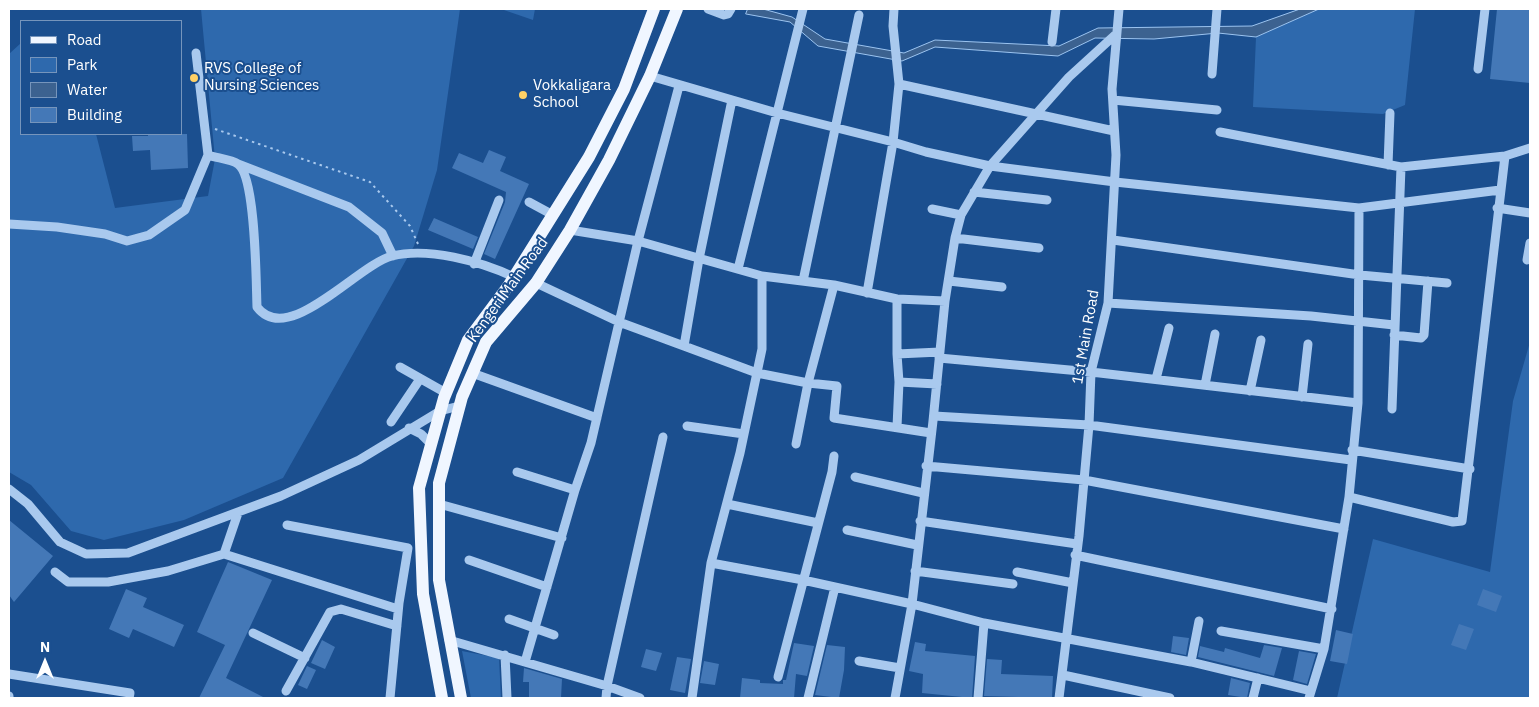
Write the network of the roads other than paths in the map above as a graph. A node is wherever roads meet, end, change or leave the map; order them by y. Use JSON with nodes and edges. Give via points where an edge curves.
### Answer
{"nodes":[{"id":1,"x":654,"y":9,"type":"edge"},
{"id":2,"x":677,"y":9,"type":"edge"},
{"id":3,"x":708,"y":9,"type":"edge"},
{"id":4,"x":732,"y":9,"type":"edge"},
{"id":5,"x":804,"y":9,"type":"edge"},
{"id":6,"x":894,"y":9,"type":"edge"},
{"id":7,"x":1056,"y":9,"type":"edge"},
{"id":8,"x":1119,"y":9,"type":"edge"},
{"id":9,"x":1218,"y":9,"type":"edge"},
{"id":10,"x":1485,"y":9,"type":"edge"},
{"id":11,"x":859,"y":15,"type":"dead end"},
{"id":12,"x":1115,"y":35,"type":"junction"},
{"id":13,"x":1052,"y":42,"type":"dead end"},
{"id":14,"x":196,"y":53,"type":"dead end"},
{"id":15,"x":1478,"y":70,"type":"dead end"},
{"id":16,"x":1212,"y":74,"type":"dead end"},
{"id":17,"x":650,"y":76,"type":"junction"},
{"id":18,"x":899,"y":84,"type":"junction"},
{"id":19,"x":679,"y":86,"type":"junction"},
{"id":20,"x":732,"y":100,"type":"junction"},
{"id":21,"x":1113,"y":100,"type":"junction"},
{"id":22,"x":1217,"y":110,"type":"dead end"},
{"id":23,"x":1390,"y":113,"type":"dead end"},
{"id":24,"x":777,"y":114,"type":"junction"},
{"id":25,"x":1035,"y":115,"type":"junction"},
{"id":26,"x":836,"y":127,"type":"junction"},
{"id":27,"x":1114,"y":131,"type":"junction"},
{"id":28,"x":1220,"y":132,"type":"dead end"},
{"id":29,"x":893,"y":142,"type":"junction"},
{"id":30,"x":1530,"y":148,"type":"edge"},
{"id":31,"x":208,"y":155,"type":"junction"},
{"id":32,"x":1505,"y":156,"type":"junction"},
{"id":33,"x":238,"y":164,"type":"junction"},
{"id":34,"x":1388,"y":165,"type":"junction"},
{"id":35,"x":990,"y":166,"type":"junction"},
{"id":36,"x":1401,"y":167,"type":"junction"},
{"id":37,"x":1115,"y":182,"type":"junction"},
{"id":38,"x":1500,"y":190,"type":"junction"},
{"id":39,"x":974,"y":192,"type":"junction"},
{"id":40,"x":498,"y":200,"type":"dead end"},
{"id":41,"x":1047,"y":200,"type":"dead end"},
{"id":42,"x":529,"y":202,"type":"dead end"},
{"id":43,"x":1399,"y":204,"type":"junction"},
{"id":44,"x":932,"y":208,"type":"dead end"},
{"id":45,"x":1359,"y":208,"type":"junction"},
{"id":46,"x":1497,"y":208,"type":"junction"},
{"id":47,"x":1530,"y":213,"type":"edge"},
{"id":48,"x":553,"y":215,"type":"junction"},
{"id":49,"x":961,"y":215,"type":"junction"},
{"id":50,"x":9,"y":224,"type":"edge"},
{"id":51,"x":570,"y":230,"type":"junction"},
{"id":52,"x":955,"y":238,"type":"junction"},
{"id":53,"x":1113,"y":240,"type":"junction"},
{"id":54,"x":638,"y":241,"type":"junction"},
{"id":55,"x":1530,"y":243,"type":"edge"},
{"id":56,"x":1040,"y":248,"type":"dead end"},
{"id":57,"x":393,"y":256,"type":"junction"},
{"id":58,"x":699,"y":259,"type":"junction"},
{"id":59,"x":1527,"y":260,"type":"dead end"},
{"id":60,"x":474,"y":264,"type":"junction"},
{"id":61,"x":738,"y":269,"type":"junction"},
{"id":62,"x":1360,"y":275,"type":"junction"},
{"id":63,"x":762,"y":276,"type":"junction"},
{"id":64,"x":514,"y":277,"type":"junction"},
{"id":65,"x":1397,"y":278,"type":"junction"},
{"id":66,"x":803,"y":281,"type":"junction"},
{"id":67,"x":949,"y":281,"type":"junction"},
{"id":68,"x":1428,"y":281,"type":"junction"},
{"id":69,"x":536,"y":283,"type":"junction"},
{"id":70,"x":1447,"y":283,"type":"dead end"},
{"id":71,"x":834,"y":285,"type":"junction"},
{"id":72,"x":1002,"y":287,"type":"dead end"},
{"id":73,"x":867,"y":293,"type":"junction"},
{"id":74,"x":896,"y":298,"type":"junction"},
{"id":75,"x":944,"y":301,"type":"junction"},
{"id":76,"x":1108,"y":303,"type":"junction"},
{"id":77,"x":1359,"y":321,"type":"junction"},
{"id":78,"x":619,"y":322,"type":"junction"},
{"id":79,"x":1394,"y":325,"type":"junction"},
{"id":80,"x":1169,"y":328,"type":"dead end"},
{"id":81,"x":1215,"y":334,"type":"dead end"},
{"id":82,"x":1394,"y":335,"type":"junction"},
{"id":83,"x":1261,"y":340,"type":"dead end"},
{"id":84,"x":1308,"y":344,"type":"dead end"},
{"id":85,"x":684,"y":346,"type":"junction"},
{"id":86,"x":897,"y":354,"type":"junction"},
{"id":87,"x":940,"y":355,"type":"junction"},
{"id":88,"x":400,"y":367,"type":"dead end"},
{"id":89,"x":1090,"y":372,"type":"junction"},
{"id":90,"x":472,"y":373,"type":"junction"},
{"id":91,"x":757,"y":373,"type":"junction"},
{"id":92,"x":420,"y":378,"type":"junction"},
{"id":93,"x":1156,"y":380,"type":"junction"},
{"id":94,"x":899,"y":382,"type":"junction"},
{"id":95,"x":808,"y":383,"type":"junction"},
{"id":96,"x":937,"y":384,"type":"junction"},
{"id":97,"x":1206,"y":385,"type":"junction"},
{"id":98,"x":1250,"y":390,"type":"junction"},
{"id":99,"x":446,"y":393,"type":"junction"},
{"id":100,"x":1302,"y":397,"type":"junction"},
{"id":101,"x":1358,"y":404,"type":"junction"},
{"id":102,"x":459,"y":406,"type":"junction"},
{"id":103,"x":1392,"y":409,"type":"dead end"},
{"id":104,"x":440,"y":411,"type":"junction"},
{"id":105,"x":934,"y":416,"type":"junction"},
{"id":106,"x":597,"y":418,"type":"junction"},
{"id":107,"x":391,"y":422,"type":"dead end"},
{"id":108,"x":1089,"y":425,"type":"junction"},
{"id":109,"x":688,"y":426,"type":"dead end"},
{"id":110,"x":897,"y":427,"type":"junction"},
{"id":111,"x":409,"y":428,"type":"junction"},
{"id":112,"x":932,"y":433,"type":"junction"},
{"id":113,"x":744,"y":434,"type":"junction"},
{"id":114,"x":663,"y":437,"type":"dead end"},
{"id":115,"x":431,"y":444,"type":"junction"},
{"id":116,"x":796,"y":444,"type":"dead end"},
{"id":117,"x":1352,"y":450,"type":"junction"},
{"id":118,"x":834,"y":456,"type":"dead end"},
{"id":119,"x":1351,"y":460,"type":"junction"},
{"id":120,"x":926,"y":466,"type":"junction"},
{"id":121,"x":1470,"y":469,"type":"junction"},
{"id":122,"x":517,"y":472,"type":"dead end"},
{"id":123,"x":855,"y":478,"type":"dead end"},
{"id":124,"x":1084,"y":480,"type":"junction"},
{"id":125,"x":9,"y":489,"type":"edge"},
{"id":126,"x":575,"y":490,"type":"junction"},
{"id":127,"x":923,"y":493,"type":"junction"},
{"id":128,"x":1349,"y":497,"type":"junction"},
{"id":129,"x":439,"y":504,"type":"junction"},
{"id":130,"x":727,"y":504,"type":"junction"},
{"id":131,"x":238,"y":513,"type":"junction"},
{"id":132,"x":920,"y":521,"type":"junction"},
{"id":133,"x":818,"y":523,"type":"junction"},
{"id":134,"x":287,"y":525,"type":"dead end"},
{"id":135,"x":1344,"y":529,"type":"junction"},
{"id":136,"x":847,"y":530,"type":"dead end"},
{"id":137,"x":562,"y":538,"type":"junction"},
{"id":138,"x":1077,"y":544,"type":"junction"},
{"id":139,"x":917,"y":545,"type":"junction"},
{"id":140,"x":415,"y":547,"type":"junction"},
{"id":141,"x":224,"y":554,"type":"junction"},
{"id":142,"x":1075,"y":555,"type":"junction"},
{"id":143,"x":468,"y":560,"type":"dead end"},
{"id":144,"x":711,"y":563,"type":"junction"},
{"id":145,"x":915,"y":571,"type":"junction"},
{"id":146,"x":55,"y":572,"type":"dead end"},
{"id":147,"x":1017,"y":572,"type":"dead end"},
{"id":148,"x":803,"y":580,"type":"junction"},
{"id":149,"x":1074,"y":583,"type":"junction"},
{"id":150,"x":1013,"y":584,"type":"dead end"},
{"id":151,"x":548,"y":587,"type":"junction"},
{"id":152,"x":835,"y":587,"type":"junction"},
{"id":153,"x":912,"y":604,"type":"junction"},
{"id":154,"x":398,"y":609,"type":"junction"},
{"id":155,"x":1332,"y":609,"type":"junction"},
{"id":156,"x":509,"y":619,"type":"dead end"},
{"id":157,"x":1199,"y":621,"type":"dead end"},
{"id":158,"x":984,"y":623,"type":"junction"},
{"id":159,"x":397,"y":626,"type":"junction"},
{"id":160,"x":535,"y":628,"type":"junction"},
{"id":161,"x":1221,"y":631,"type":"dead end"},
{"id":162,"x":253,"y":633,"type":"dead end"},
{"id":163,"x":554,"y":635,"type":"dead end"},
{"id":164,"x":1065,"y":638,"type":"junction"},
{"id":165,"x":449,"y":640,"type":"junction"},
{"id":166,"x":1324,"y":649,"type":"junction"},
{"id":167,"x":505,"y":655,"type":"junction"},
{"id":168,"x":305,"y":658,"type":"junction"},
{"id":169,"x":859,"y":661,"type":"dead end"},
{"id":170,"x":525,"y":662,"type":"junction"},
{"id":171,"x":1191,"y":662,"type":"junction"},
{"id":172,"x":900,"y":668,"type":"junction"},
{"id":173,"x":9,"y":674,"type":"edge"},
{"id":174,"x":1063,"y":675,"type":"junction"},
{"id":175,"x":778,"y":676,"type":"dead end"},
{"id":176,"x":1258,"y":678,"type":"junction"},
{"id":177,"x":607,"y":686,"type":"junction"},
{"id":178,"x":286,"y":691,"type":"dead end"},
{"id":179,"x":1310,"y":695,"type":"edge"},
{"id":180,"x":129,"y":698,"type":"edge"},
{"id":181,"x":390,"y":698,"type":"edge"},
{"id":182,"x":442,"y":698,"type":"edge"},
{"id":183,"x":461,"y":698,"type":"edge"},
{"id":184,"x":507,"y":698,"type":"edge"},
{"id":185,"x":606,"y":698,"type":"edge"},
{"id":186,"x":640,"y":698,"type":"edge"},
{"id":187,"x":692,"y":698,"type":"edge"},
{"id":188,"x":808,"y":698,"type":"edge"},
{"id":189,"x":895,"y":698,"type":"edge"},
{"id":190,"x":978,"y":698,"type":"edge"},
{"id":191,"x":1059,"y":698,"type":"edge"},
{"id":192,"x":1170,"y":698,"type":"edge"},
{"id":193,"x":1253,"y":698,"type":"edge"}],
"edges":[{"from":1,"to":48,"type":"main road","name":"Kengeri Main Road","via":[[624,89],[589,157]]},
{"from":2,"to":17,"type":"main road","name":"Kengeri Main Road"},
{"from":3,"to":4,"type":"street","via":[[724,15]]},
{"from":5,"to":24,"type":"street"},
{"from":6,"to":18,"type":"street","via":[[892,26]]},
{"from":7,"to":13,"type":"street"},
{"from":8,"to":12,"type":"street","name":"1st Main Road"},
{"from":9,"to":16,"type":"street"},
{"from":10,"to":15,"type":"street"},
{"from":11,"to":26,"type":"street"},
{"from":12,"to":21,"type":"street","name":"1st Main Road"},
{"from":12,"to":25,"type":"street","via":[[1068,77]]},
{"from":14,"to":31,"type":"street"},
{"from":17,"to":19,"type":"street"},
{"from":17,"to":51,"type":"main road","name":"Kengeri Main Road"},
{"from":18,"to":25,"type":"street"},
{"from":18,"to":29,"type":"street"},
{"from":19,"to":20,"type":"street"},
{"from":19,"to":54,"type":"street"},
{"from":20,"to":24,"type":"street"},
{"from":20,"to":58,"type":"street"},
{"from":21,"to":22,"type":"street"},
{"from":21,"to":27,"type":"street","name":"1st Main Road"},
{"from":23,"to":34,"type":"street"},
{"from":24,"to":26,"type":"street"},
{"from":24,"to":61,"type":"street"},
{"from":25,"to":27,"type":"street"},
{"from":25,"to":35,"type":"street"},
{"from":26,"to":29,"type":"street"},
{"from":26,"to":66,"type":"street"},
{"from":27,"to":37,"type":"street","name":"1st Main Road"},
{"from":28,"to":34,"type":"street"},
{"from":29,"to":35,"type":"street"},
{"from":29,"to":73,"type":"street"},
{"from":30,"to":32,"type":"street"},
{"from":31,"to":33,"type":"street"},
{"from":31,"to":50,"type":"street","via":[[185,210],[149,235],[126,241],[105,234],[57,227]]},
{"from":32,"to":36,"type":"street"},
{"from":32,"to":38,"type":"street"},
{"from":33,"to":57,"type":"street","via":[[350,207],[382,232]]},
{"from":33,"to":57,"type":"street","via":[[248,186],[257,308],[262,314],[284,320],[302,313],[374,264]]},
{"from":34,"to":36,"type":"street"},
{"from":35,"to":37,"type":"street"},
{"from":35,"to":39,"type":"street"},
{"from":36,"to":43,"type":"street"},
{"from":37,"to":45,"type":"street"},
{"from":37,"to":53,"type":"street","name":"1st Main Road"},
{"from":38,"to":43,"type":"street"},
{"from":38,"to":46,"type":"street"},
{"from":39,"to":41,"type":"street"},
{"from":39,"to":49,"type":"street"},
{"from":40,"to":60,"type":"street"},
{"from":42,"to":48,"type":"street"},
{"from":43,"to":45,"type":"street"},
{"from":43,"to":65,"type":"street"},
{"from":44,"to":49,"type":"street"},
{"from":45,"to":62,"type":"street"},
{"from":46,"to":47,"type":"street"},
{"from":46,"to":121,"type":"street"},
{"from":48,"to":64,"type":"main road","name":"Kengeri Main Road"},
{"from":49,"to":52,"type":"street"},
{"from":51,"to":54,"type":"street"},
{"from":51,"to":69,"type":"main road","name":"Kengeri Main Road"},
{"from":52,"to":56,"type":"street"},
{"from":52,"to":67,"type":"street"},
{"from":53,"to":62,"type":"street"},
{"from":53,"to":76,"type":"street","name":"1st Main Road"},
{"from":54,"to":58,"type":"street"},
{"from":54,"to":78,"type":"street"},
{"from":55,"to":59,"type":"street"},
{"from":57,"to":60,"type":"street","via":[[420,252]]},
{"from":58,"to":61,"type":"street"},
{"from":58,"to":85,"type":"street"},
{"from":60,"to":64,"type":"street"},
{"from":61,"to":63,"type":"street"},
{"from":62,"to":65,"type":"street"},
{"from":62,"to":77,"type":"street"},
{"from":63,"to":66,"type":"street"},
{"from":63,"to":91,"type":"street","via":[[762,349]]},
{"from":64,"to":99,"type":"main road","name":"Kengeri Main Road","via":[[468,340]]},
{"from":65,"to":68,"type":"street"},
{"from":65,"to":79,"type":"street"},
{"from":66,"to":71,"type":"street"},
{"from":67,"to":72,"type":"street"},
{"from":67,"to":75,"type":"street"},
{"from":68,"to":70,"type":"street"},
{"from":68,"to":82,"type":"street","via":[[1424,334],[1421,338]]},
{"from":69,"to":78,"type":"street"},
{"from":69,"to":90,"type":"main road","name":"Kengeri Main Road","via":[[486,342]]},
{"from":71,"to":73,"type":"street"},
{"from":71,"to":95,"type":"street"},
{"from":73,"to":74,"type":"street"},
{"from":74,"to":75,"type":"street"},
{"from":74,"to":86,"type":"street"},
{"from":75,"to":87,"type":"street"},
{"from":76,"to":77,"type":"street"},
{"from":76,"to":89,"type":"street","name":"1st Main Road"},
{"from":77,"to":79,"type":"street"},
{"from":77,"to":101,"type":"street"},
{"from":78,"to":85,"type":"street"},
{"from":78,"to":106,"type":"street"},
{"from":79,"to":82,"type":"street"},
{"from":80,"to":93,"type":"street"},
{"from":81,"to":97,"type":"street"},
{"from":82,"to":103,"type":"street"},
{"from":83,"to":98,"type":"street"},
{"from":84,"to":100,"type":"street"},
{"from":85,"to":91,"type":"street"},
{"from":86,"to":87,"type":"street"},
{"from":86,"to":94,"type":"street"},
{"from":87,"to":89,"type":"street"},
{"from":87,"to":96,"type":"street"},
{"from":88,"to":92,"type":"street"},
{"from":89,"to":93,"type":"street"},
{"from":89,"to":108,"type":"street","name":"1st Main Road"},
{"from":90,"to":102,"type":"main road","name":"Kengeri Main Road"},
{"from":90,"to":106,"type":"street"},
{"from":91,"to":95,"type":"street"},
{"from":91,"to":113,"type":"street"},
{"from":92,"to":99,"type":"street"},
{"from":92,"to":107,"type":"street"},
{"from":93,"to":97,"type":"street"},
{"from":94,"to":96,"type":"street"},
{"from":94,"to":110,"type":"street"},
{"from":95,"to":110,"type":"street","via":[[837,386],[834,418]]},
{"from":95,"to":116,"type":"street"},
{"from":96,"to":105,"type":"street"},
{"from":97,"to":98,"type":"street"},
{"from":98,"to":100,"type":"street"},
{"from":99,"to":104,"type":"main road","name":"Kengeri Main Road"},
{"from":100,"to":101,"type":"street"},
{"from":101,"to":117,"type":"street"},
{"from":102,"to":104,"type":"street"},
{"from":102,"to":129,"type":"main road","name":"Kengeri Main Road","via":[[439,483]]},
{"from":104,"to":111,"type":"street"},
{"from":104,"to":115,"type":"main road","name":"Kengeri Main Road"},
{"from":105,"to":108,"type":"street"},
{"from":105,"to":112,"type":"street"},
{"from":106,"to":126,"type":"street"},
{"from":108,"to":119,"type":"street"},
{"from":108,"to":124,"type":"street","name":"1st Main Road"},
{"from":109,"to":113,"type":"street"},
{"from":110,"to":112,"type":"street"},
{"from":111,"to":115,"type":"street"},
{"from":111,"to":131,"type":"street","via":[[359,460]]},
{"from":112,"to":120,"type":"street"},
{"from":113,"to":130,"type":"street"},
{"from":114,"to":177,"type":"street"},
{"from":115,"to":140,"type":"main road","name":"Kengeri Main Road","via":[[419,488]]},
{"from":117,"to":119,"type":"street"},
{"from":117,"to":121,"type":"street"},
{"from":118,"to":133,"type":"street"},
{"from":119,"to":128,"type":"street"},
{"from":120,"to":124,"type":"street"},
{"from":120,"to":127,"type":"street"},
{"from":121,"to":128,"type":"street","via":[[1462,521],[1458,523]]},
{"from":122,"to":126,"type":"street"},
{"from":123,"to":127,"type":"street"},
{"from":124,"to":135,"type":"street"},
{"from":124,"to":138,"type":"street","name":"1st Main Road"},
{"from":125,"to":131,"type":"street","via":[[28,504],[60,542],[86,554],[128,553]]},
{"from":126,"to":137,"type":"street"},
{"from":127,"to":132,"type":"street"},
{"from":128,"to":135,"type":"street"},
{"from":129,"to":137,"type":"street"},
{"from":129,"to":165,"type":"main road","name":"Kengeri Main Road","via":[[439,580]]},
{"from":130,"to":133,"type":"street"},
{"from":130,"to":144,"type":"street"},
{"from":131,"to":141,"type":"street"},
{"from":132,"to":138,"type":"street"},
{"from":132,"to":139,"type":"street"},
{"from":133,"to":148,"type":"street"},
{"from":134,"to":140,"type":"street"},
{"from":135,"to":155,"type":"street"},
{"from":136,"to":139,"type":"street"},
{"from":137,"to":151,"type":"street"},
{"from":138,"to":142,"type":"street","name":"1st Main Road"},
{"from":139,"to":145,"type":"street"},
{"from":140,"to":154,"type":"street"},
{"from":140,"to":182,"type":"main road","name":"Kengeri Main Road"},
{"from":141,"to":146,"type":"street","via":[[168,571],[108,582],[68,582]]},
{"from":141,"to":154,"type":"street"},
{"from":142,"to":149,"type":"street","name":"1st Main Road"},
{"from":142,"to":155,"type":"street"},
{"from":143,"to":151,"type":"street"},
{"from":144,"to":148,"type":"street"},
{"from":144,"to":187,"type":"street"},
{"from":145,"to":150,"type":"street"},
{"from":145,"to":153,"type":"street"},
{"from":147,"to":149,"type":"street"},
{"from":148,"to":152,"type":"street"},
{"from":148,"to":175,"type":"street"},
{"from":149,"to":164,"type":"street","name":"1st Main Road"},
{"from":151,"to":160,"type":"street"},
{"from":152,"to":153,"type":"street"},
{"from":152,"to":188,"type":"street"},
{"from":153,"to":158,"type":"street"},
{"from":153,"to":172,"type":"street"},
{"from":154,"to":159,"type":"street"},
{"from":155,"to":166,"type":"street"},
{"from":156,"to":160,"type":"street"},
{"from":157,"to":171,"type":"street"},
{"from":158,"to":164,"type":"street"},
{"from":158,"to":190,"type":"street"},
{"from":159,"to":168,"type":"street","via":[[334,610]]},
{"from":159,"to":181,"type":"street"},
{"from":160,"to":163,"type":"street"},
{"from":160,"to":170,"type":"street"},
{"from":161,"to":166,"type":"street"},
{"from":162,"to":168,"type":"street"},
{"from":164,"to":171,"type":"street"},
{"from":164,"to":174,"type":"street","name":"1st Main Road"},
{"from":165,"to":167,"type":"street"},
{"from":165,"to":183,"type":"main road","name":"Kengeri Main Road"},
{"from":166,"to":179,"type":"street"},
{"from":167,"to":170,"type":"street"},
{"from":167,"to":184,"type":"street"},
{"from":168,"to":178,"type":"street"},
{"from":169,"to":172,"type":"street"},
{"from":170,"to":177,"type":"street"},
{"from":171,"to":176,"type":"street"},
{"from":172,"to":189,"type":"street"},
{"from":173,"to":180,"type":"street","via":[[130,693]]},
{"from":174,"to":191,"type":"street","name":"1st Main Road"},
{"from":174,"to":192,"type":"street"},
{"from":176,"to":179,"type":"street"},
{"from":176,"to":193,"type":"street"},
{"from":177,"to":185,"type":"street"},
{"from":177,"to":186,"type":"street"}]}
